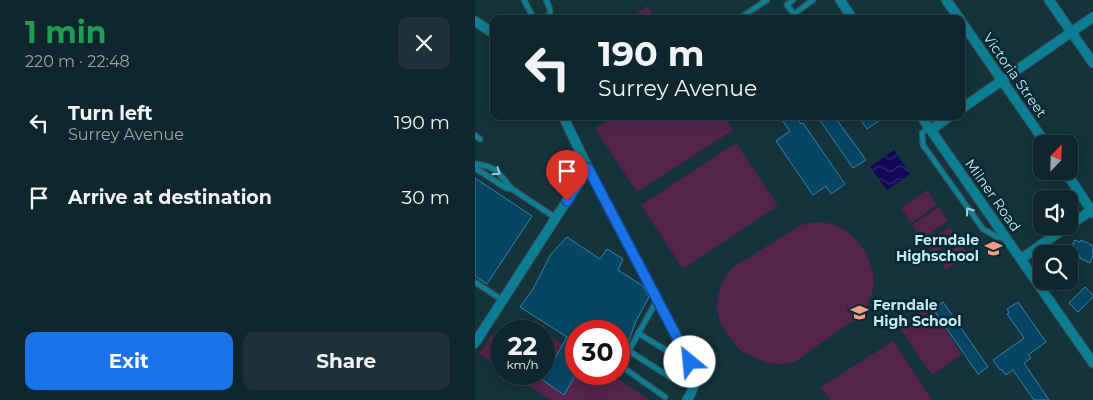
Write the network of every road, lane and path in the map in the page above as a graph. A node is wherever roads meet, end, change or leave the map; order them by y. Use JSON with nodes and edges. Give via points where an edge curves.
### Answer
{"nodes":[{"id":1,"x":523,"y":0,"type":"edge"},
{"id":2,"x":546,"y":0,"type":"edge"},
{"id":3,"x":767,"y":0,"type":"edge"},
{"id":4,"x":783,"y":0,"type":"edge"},
{"id":5,"x":793,"y":0,"type":"edge"},
{"id":6,"x":813,"y":0,"type":"edge"},
{"id":7,"x":840,"y":0,"type":"edge"},
{"id":8,"x":947,"y":0,"type":"edge"},
{"id":9,"x":1049,"y":0,"type":"edge"},
{"id":10,"x":787,"y":4,"type":"junction"},
{"id":11,"x":532,"y":15,"type":"edge"},
{"id":12,"x":549,"y":15,"type":"edge"},
{"id":13,"x":744,"y":15,"type":"edge"},
{"id":14,"x":795,"y":15,"type":"edge"},
{"id":15,"x":798,"y":15,"type":"edge"},
{"id":16,"x":850,"y":15,"type":"edge"},
{"id":17,"x":957,"y":15,"type":"edge"},
{"id":18,"x":1093,"y":17,"type":"edge"},
{"id":19,"x":475,"y":21,"type":"edge"},
{"id":20,"x":965,"y":27,"type":"edge"},
{"id":21,"x":490,"y":31,"type":"edge"},
{"id":22,"x":1071,"y":32,"type":"junction"},
{"id":23,"x":1093,"y":63,"type":"edge"},
{"id":24,"x":1003,"y":80,"type":"junction"},
{"id":25,"x":965,"y":105,"type":"edge"},
{"id":26,"x":565,"y":120,"type":"edge"},
{"id":27,"x":924,"y":120,"type":"edge"},
{"id":28,"x":943,"y":120,"type":"edge"},
{"id":29,"x":930,"y":128,"type":"junction"},
{"id":30,"x":1040,"y":135,"type":"edge"},
{"id":31,"x":475,"y":164,"type":"edge"},
{"id":32,"x":475,"y":168,"type":"edge"},
{"id":33,"x":588,"y":168,"type":"junction"},
{"id":34,"x":1071,"y":180,"type":"edge"},
{"id":35,"x":512,"y":189,"type":"junction"},
{"id":36,"x":1092,"y":210,"type":"edge"},
{"id":37,"x":556,"y":218,"type":"junction"},
{"id":38,"x":1078,"y":219,"type":"edge"},
{"id":39,"x":1055,"y":235,"type":"edge"},
{"id":40,"x":1007,"y":238,"type":"junction"},
{"id":41,"x":1021,"y":259,"type":"junction"},
{"id":42,"x":475,"y":282,"type":"edge"},
{"id":43,"x":658,"y":299,"type":"junction"},
{"id":44,"x":502,"y":300,"type":"junction"},
{"id":45,"x":639,"y":333,"type":"junction"},
{"id":46,"x":475,"y":342,"type":"edge"},
{"id":47,"x":630,"y":348,"type":"edge"},
{"id":48,"x":630,"y":351,"type":"edge"},
{"id":49,"x":671,"y":354,"type":"dead end"},
{"id":50,"x":1093,"y":364,"type":"edge"},
{"id":51,"x":630,"y":372,"type":"edge"},
{"id":52,"x":673,"y":380,"type":"dead end"},
{"id":53,"x":665,"y":397,"type":"dead end"},
{"id":54,"x":689,"y":398,"type":"edge"}],
"edges":[{"from":1,"to":11,"type":"lane"},
{"from":2,"to":12,"type":"lane","via":[[551,9]]},
{"from":3,"to":13,"type":"lane"},
{"from":4,"to":10,"type":"lane"},
{"from":5,"to":10,"type":"lane"},
{"from":6,"to":15,"type":"lane"},
{"from":7,"to":16,"type":"street"},
{"from":8,"to":17,"type":"street","name":"Victoria Street"},
{"from":9,"to":22,"type":"street"},
{"from":10,"to":14,"type":"lane"},
{"from":18,"to":22,"type":"street"},
{"from":19,"to":21,"type":"street"},
{"from":20,"to":24,"type":"street","name":"Victoria Street"},
{"from":22,"to":23,"type":"street"},
{"from":22,"to":24,"type":"street"},
{"from":24,"to":25,"type":"street"},
{"from":24,"to":30,"type":"street","name":"Victoria Street"},
{"from":26,"to":33,"type":"street"},
{"from":27,"to":29,"type":"street","name":"Milner Road"},
{"from":28,"to":29,"type":"street"},
{"from":29,"to":40,"type":"street","name":"Milner Road"},
{"from":40,"to":29,"type":"lane","one_way":true,"via":[[983,230],[923,145],[923,134]]},
{"from":31,"to":35,"type":"lane","one_way":true,"via":[[498,171]]},
{"from":32,"to":35,"type":"lane"},
{"from":33,"to":37,"type":"street"},
{"from":33,"to":43,"type":"street"},
{"from":34,"to":36,"type":"street"},
{"from":35,"to":37,"type":"lane"},
{"from":36,"to":38,"type":"street"},
{"from":37,"to":44,"type":"street"},
{"from":39,"to":41,"type":"street"},
{"from":40,"to":41,"type":"street","name":"Milner Road"},
{"from":41,"to":50,"type":"street","name":"Milner Road"},
{"from":42,"to":44,"type":"lane"},
{"from":43,"to":45,"type":"lane"},
{"from":43,"to":54,"type":"street","via":[[696,376]]},
{"from":44,"to":46,"type":"street"},
{"from":45,"to":47,"type":"lane"},
{"from":45,"to":49,"type":"lane"},
{"from":48,"to":52,"type":"lane"},
{"from":51,"to":53,"type":"lane"}]}
